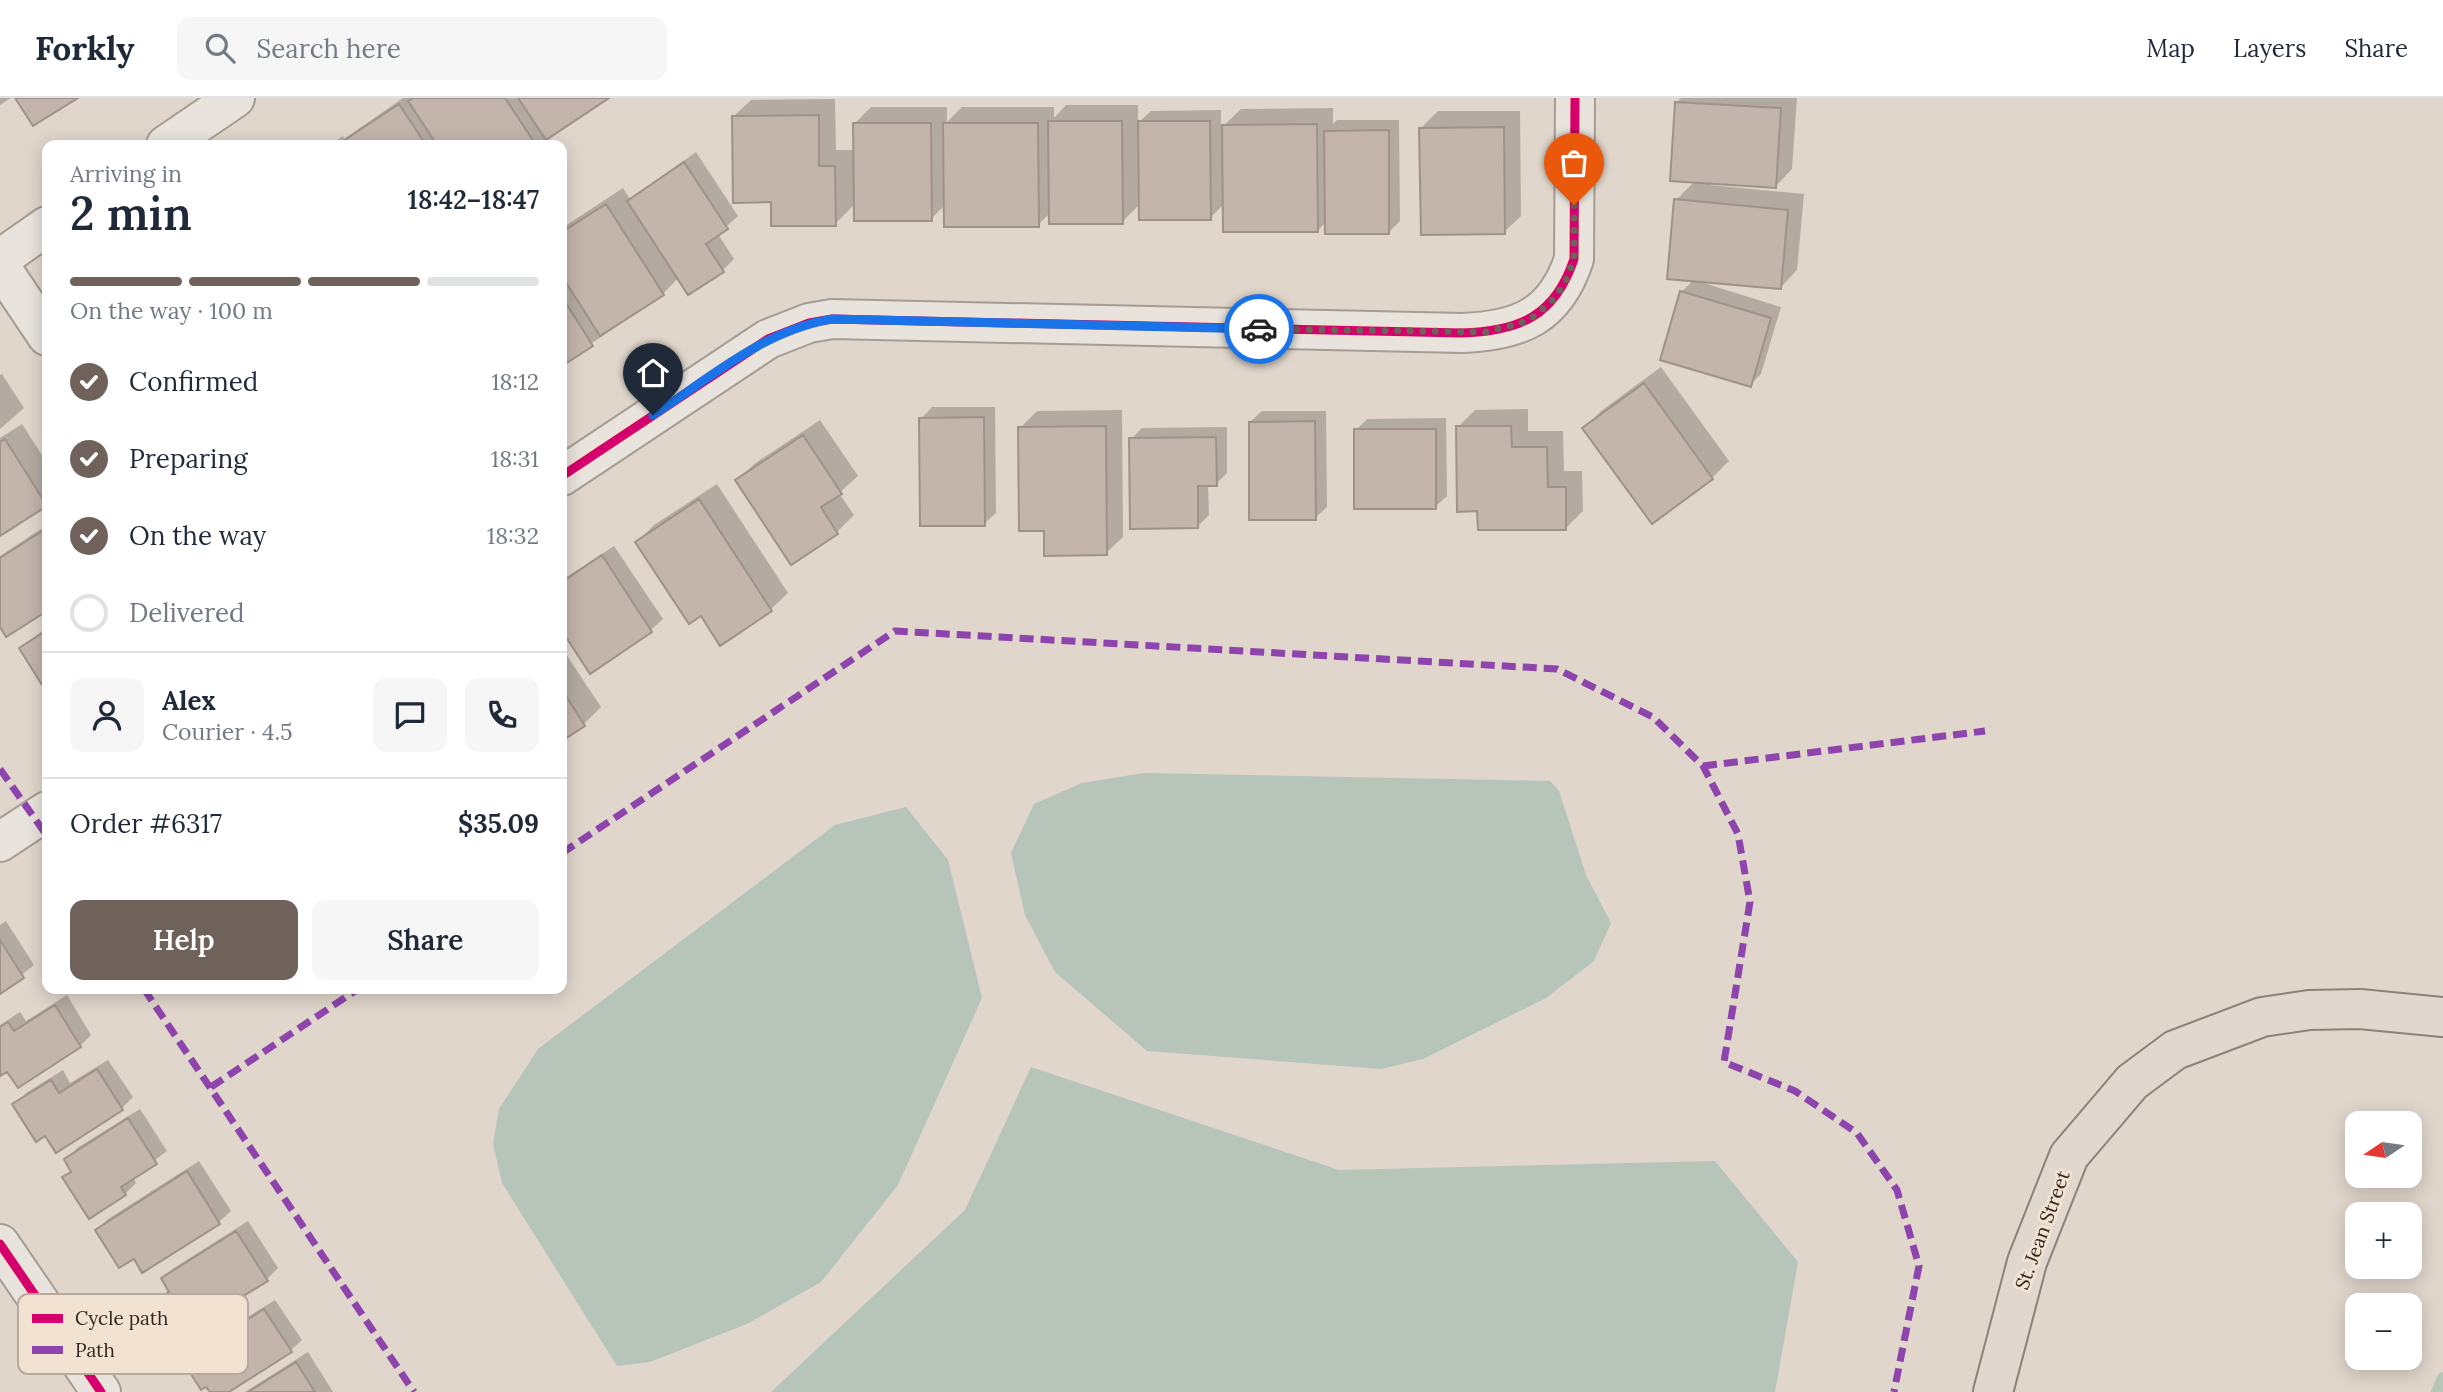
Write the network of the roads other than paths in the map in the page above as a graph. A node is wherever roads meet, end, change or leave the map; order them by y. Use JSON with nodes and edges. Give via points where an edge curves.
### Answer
{"nodes":[{"id":1,"x":235,"y":98,"type":"edge"},
{"id":2,"x":1575,"y":98,"type":"edge"},
{"id":3,"x":173,"y":140,"type":"edge"},
{"id":4,"x":42,"y":229,"type":"edge"},
{"id":5,"x":0,"y":258,"type":"edge"},
{"id":6,"x":0,"y":265,"type":"edge"},
{"id":7,"x":42,"y":328,"type":"edge"},
{"id":8,"x":567,"y":473,"type":"edge"},
{"id":9,"x":42,"y":814,"type":"edge"},
{"id":10,"x":0,"y":842,"type":"edge"},
{"id":11,"x":2443,"y":1017,"type":"edge"},
{"id":12,"x":0,"y":1244,"type":"edge"},
{"id":13,"x":32,"y":1294,"type":"edge"},
{"id":14,"x":82,"y":1374,"type":"edge"},
{"id":15,"x":92,"y":1389,"type":"edge"},
{"id":16,"x":1993,"y":1392,"type":"edge"}],
"edges":[{"from":1,"to":3,"type":"street"},
{"from":2,"to":8,"type":"street","via":[[1574,259],[1558,293],[1528,321],[1462,333],[821,321],[768,340]]},
{"from":4,"to":5,"type":"street"},
{"from":6,"to":7,"type":"street"},
{"from":9,"to":10,"type":"street"},
{"from":11,"to":16,"type":"main road","name":"St. Jean Street","via":[[2360,1009],[2262,1017],[2175,1050],[2132,1082],[2069,1156],[2026,1262]]},
{"from":12,"to":13,"type":"street"},
{"from":14,"to":15,"type":"street"}]}
